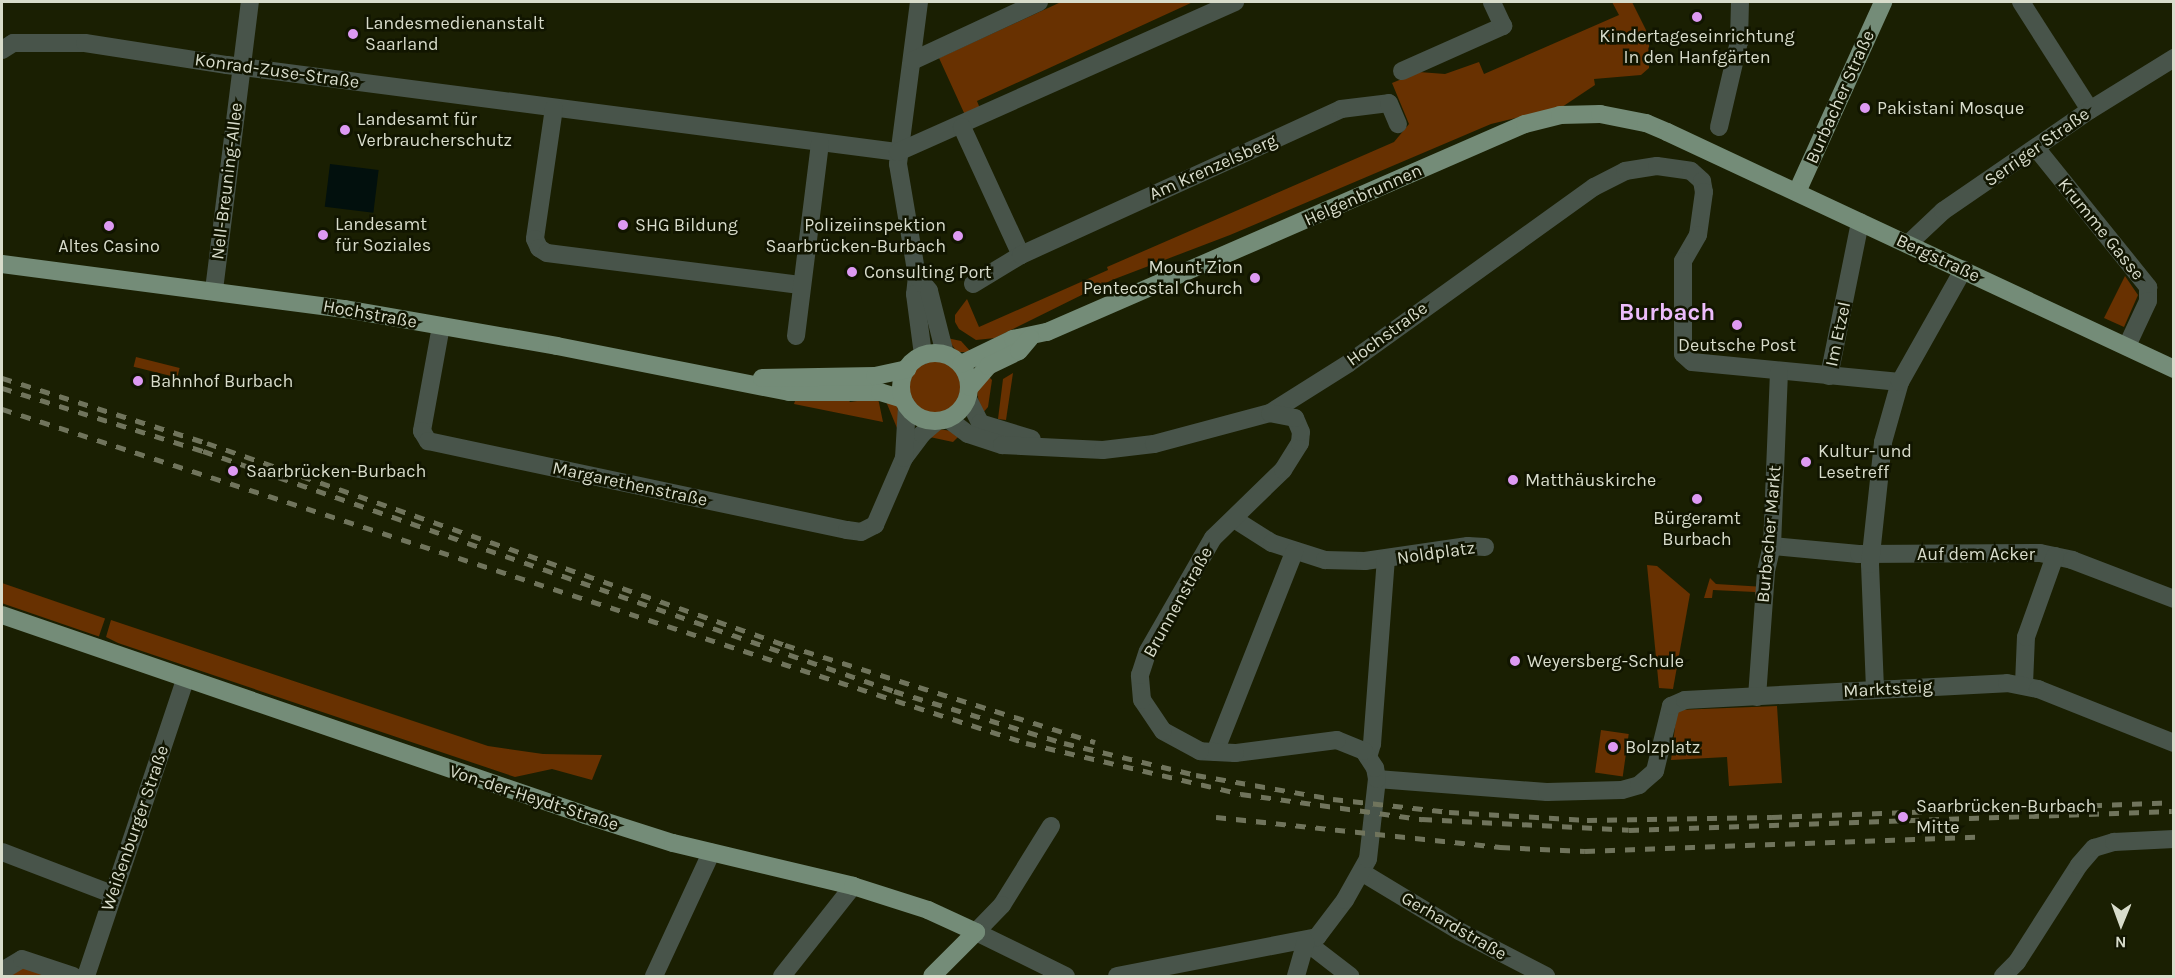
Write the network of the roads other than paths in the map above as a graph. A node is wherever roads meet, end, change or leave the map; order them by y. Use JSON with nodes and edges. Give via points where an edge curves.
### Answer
{"nodes":[{"id":1,"x":250,"y":2,"type":"edge"},
{"id":2,"x":919,"y":2,"type":"edge"},
{"id":3,"x":1039,"y":2,"type":"edge"},
{"id":4,"x":1235,"y":2,"type":"edge"},
{"id":5,"x":1492,"y":2,"type":"edge"},
{"id":6,"x":1740,"y":2,"type":"edge"},
{"id":7,"x":1883,"y":2,"type":"edge"},
{"id":8,"x":2021,"y":2,"type":"edge"},
{"id":9,"x":2,"y":50,"type":"edge"},
{"id":10,"x":2174,"y":58,"type":"edge"},
{"id":11,"x":912,"y":61,"type":"junction"},
{"id":12,"x":242,"y":67,"type":"junction"},
{"id":13,"x":1402,"y":71,"type":"dead end"},
{"id":14,"x":554,"y":108,"type":"junction"},
{"id":15,"x":2090,"y":110,"type":"junction"},
{"id":16,"x":1398,"y":124,"type":"dead end"},
{"id":17,"x":962,"y":127,"type":"junction"},
{"id":18,"x":1719,"y":127,"type":"dead end"},
{"id":19,"x":820,"y":143,"type":"junction"},
{"id":20,"x":2036,"y":148,"type":"junction"},
{"id":21,"x":1702,"y":149,"type":"joint"},
{"id":22,"x":898,"y":152,"type":"junction"},
{"id":23,"x":1797,"y":192,"type":"junction"},
{"id":24,"x":1860,"y":222,"type":"junction"},
{"id":25,"x":1908,"y":244,"type":"junction"},
{"id":26,"x":1021,"y":255,"type":"junction"},
{"id":27,"x":2,"y":264,"type":"edge"},
{"id":28,"x":1963,"y":270,"type":"junction"},
{"id":29,"x":917,"y":276,"type":"junction"},
{"id":30,"x":973,"y":284,"type":"dead end"},
{"id":31,"x":802,"y":285,"type":"junction"},
{"id":32,"x":214,"y":290,"type":"junction"},
{"id":33,"x":441,"y":326,"type":"junction"},
{"id":34,"x":796,"y":336,"type":"dead end"},
{"id":35,"x":1030,"y":338,"type":"junction"},
{"id":36,"x":2127,"y":346,"type":"junction"},
{"id":37,"x":923,"y":355,"type":"junction"},
{"id":38,"x":953,"y":359,"type":"junction"},
{"id":39,"x":907,"y":369,"type":"junction"},
{"id":40,"x":2174,"y":369,"type":"edge"},
{"id":41,"x":1779,"y":372,"type":"junction"},
{"id":42,"x":1829,"y":376,"type":"junction"},
{"id":43,"x":737,"y":380,"type":"junction"},
{"id":44,"x":1900,"y":382,"type":"junction"},
{"id":45,"x":969,"y":393,"type":"junction"},
{"id":46,"x":905,"y":403,"type":"junction"},
{"id":47,"x":1270,"y":413,"type":"junction"},
{"id":48,"x":942,"y":420,"type":"junction"},
{"id":49,"x":1051,"y":446,"type":"junction"},
{"id":50,"x":904,"y":458,"type":"junction"},
{"id":51,"x":1234,"y":519,"type":"junction"},
{"id":52,"x":1772,"y":546,"type":"junction"},
{"id":53,"x":1485,"y":547,"type":"dead end"},
{"id":54,"x":1294,"y":552,"type":"junction"},
{"id":55,"x":1872,"y":554,"type":"junction"},
{"id":56,"x":2055,"y":556,"type":"junction"},
{"id":57,"x":1386,"y":559,"type":"junction"},
{"id":58,"x":2174,"y":599,"type":"edge"},
{"id":59,"x":2,"y":615,"type":"edge"},
{"id":60,"x":185,"y":680,"type":"junction"},
{"id":61,"x":2024,"y":684,"type":"junction"},
{"id":62,"x":1875,"y":689,"type":"junction"},
{"id":63,"x":1757,"y":697,"type":"junction"},
{"id":64,"x":2174,"y":743,"type":"edge"},
{"id":65,"x":1215,"y":752,"type":"junction"},
{"id":66,"x":1368,"y":756,"type":"junction"},
{"id":67,"x":1376,"y":785,"type":"junction"},
{"id":68,"x":1051,"y":826,"type":"dead end"},
{"id":69,"x":2174,"y":839,"type":"edge"},
{"id":70,"x":2,"y":852,"type":"edge"},
{"id":71,"x":711,"y":854,"type":"junction"},
{"id":72,"x":1365,"y":866,"type":"junction"},
{"id":73,"x":853,"y":886,"type":"junction"},
{"id":74,"x":112,"y":894,"type":"junction"},
{"id":75,"x":976,"y":932,"type":"junction"},
{"id":76,"x":1306,"y":942,"type":"junction"},
{"id":77,"x":2,"y":971,"type":"edge"},
{"id":78,"x":73,"y":976,"type":"edge"},
{"id":79,"x":86,"y":976,"type":"edge"},
{"id":80,"x":654,"y":976,"type":"edge"},
{"id":81,"x":782,"y":976,"type":"edge"},
{"id":82,"x":932,"y":976,"type":"edge"},
{"id":83,"x":1066,"y":976,"type":"edge"},
{"id":84,"x":1117,"y":976,"type":"edge"},
{"id":85,"x":1296,"y":976,"type":"edge"},
{"id":86,"x":1350,"y":976,"type":"edge"},
{"id":87,"x":1546,"y":976,"type":"edge"},
{"id":88,"x":2003,"y":976,"type":"edge"}],
"edges":[{"from":1,"to":12,"type":"street","name":"Nell-Breuning-Allee"},
{"from":2,"to":11,"type":"street"},
{"from":3,"to":11,"type":"street"},
{"from":4,"to":17,"type":"street"},
{"from":5,"to":13,"type":"street","via":[[1503,26]]},
{"from":6,"to":18,"type":"street","via":[[1739,42]]},
{"from":7,"to":23,"type":"main road","name":"Burbacher Straße"},
{"from":8,"to":15,"type":"street"},
{"from":9,"to":12,"type":"street","name":"Konrad-Zuse-Straße","via":[[13,43],[85,43]]},
{"from":10,"to":15,"type":"street","name":"Serriger Straße"},
{"from":11,"to":22,"type":"street"},
{"from":12,"to":14,"type":"street","name":"Konrad-Zuse-Straße"},
{"from":12,"to":32,"type":"street","name":"Nell-Breuning-Allee"},
{"from":14,"to":19,"type":"street","name":"Konrad-Zuse-Straße"},
{"from":14,"to":31,"type":"street","via":[[536,239],[539,248],[547,253]]},
{"from":15,"to":20,"type":"street","name":"Serriger Straße"},
{"from":16,"to":26,"type":"street","name":"Am Krenzelsberg","via":[[1389,103],[1341,109]]},
{"from":17,"to":22,"type":"street"},
{"from":17,"to":26,"type":"street"},
{"from":19,"to":22,"type":"street","name":"Konrad-Zuse-Straße"},
{"from":19,"to":31,"type":"street"},
{"from":20,"to":25,"type":"street","name":"Serriger Straße","via":[[1943,211]]},
{"from":20,"to":36,"type":"street","name":"Krumme Gasse","via":[[2148,287],[2148,301]]},
{"from":21,"to":23,"type":"main road","name":"Bergstraße"},
{"from":21,"to":35,"type":"main road","name":"Helgenbrunnen","via":[[1646,123],[1606,114],[1560,115],[1525,124]]},
{"from":22,"to":29,"type":"street","via":[[904,214]]},
{"from":23,"to":24,"type":"main road","name":"Bergstraße"},
{"from":24,"to":25,"type":"main road","name":"Bergstraße"},
{"from":24,"to":42,"type":"street","name":"Im Etzel"},
{"from":25,"to":28,"type":"main road","name":"Bergstraße"},
{"from":26,"to":30,"type":"street","name":"Am Krenzelsberg"},
{"from":27,"to":32,"type":"main road","name":"Hochstraße"},
{"from":28,"to":36,"type":"main road","name":"Bergstraße"},
{"from":28,"to":44,"type":"street"},
{"from":29,"to":37,"type":"street","via":[[915,294]]},
{"from":29,"to":38,"type":"street","via":[[929,291]]},
{"from":31,"to":34,"type":"street"},
{"from":32,"to":33,"type":"main road","name":"Hochstraße"},
{"from":33,"to":43,"type":"main road","name":"Hochstraße"},
{"from":33,"to":50,"type":"street","name":"Margarethenstraße","via":[[422,431],[428,441],[847,530],[869,530],[875,525]]},
{"from":35,"to":38,"type":"main road","name":"Helgenbrunnen","via":[[1013,339]]},
{"from":35,"to":45,"type":"main road","name":"Helgenbrunnen","via":[[1019,351],[988,366]]},
{"from":36,"to":40,"type":"main road","name":"Bergstraße"},
{"from":37,"to":38,"type":"main road"},
{"from":37,"to":39,"type":"main road"},
{"from":38,"to":45,"type":"main road"},
{"from":39,"to":43,"type":"main road","name":"Hochstraße","via":[[874,376]]},
{"from":39,"to":46,"type":"main road","via":[[901,386]]},
{"from":41,"to":42,"type":"street"},
{"from":41,"to":47,"type":"street","name":"Hochstraße","via":[[1692,362],[1683,354],[1683,261],[1701,224],[1704,192],[1698,176],[1674,167],[1640,168],[1594,187],[1349,363]]},
{"from":41,"to":52,"type":"street","name":"Burbacher Markt"},
{"from":42,"to":44,"type":"street","name":"Im Etzel"},
{"from":43,"to":46,"type":"main road","name":"Hochstraße","via":[[789,392],[880,392]]},
{"from":44,"to":55,"type":"street","via":[[1883,442]]},
{"from":45,"to":48,"type":"main road","via":[[958,413]]},
{"from":45,"to":49,"type":"street","name":"Hochstraße","via":[[980,423]]},
{"from":46,"to":48,"type":"main road","via":[[917,416]]},
{"from":46,"to":50,"type":"street","name":"Margarethenstraße"},
{"from":47,"to":49,"type":"street","name":"Hochstraße","via":[[1137,447],[1102,450]]},
{"from":47,"to":51,"type":"street","name":"Brunnenstraße","via":[[1294,418],[1301,432],[1300,442],[1283,470]]},
{"from":48,"to":49,"type":"street","name":"Hochstraße","via":[[985,441]]},
{"from":48,"to":50,"type":"street","name":"Margarethenstraße","via":[[922,434]]},
{"from":51,"to":54,"type":"street","name":"Noldplatz","via":[[1246,530]]},
{"from":51,"to":65,"type":"street","name":"Brunnenstraße","via":[[1213,538],[1196,566],[1148,651],[1140,682],[1142,700],[1162,731],[1186,746]]},
{"from":52,"to":55,"type":"street","name":"Auf dem Acker"},
{"from":52,"to":63,"type":"street","name":"Burbacher Markt","via":[[1766,571]]},
{"from":53,"to":57,"type":"street","name":"Noldplatz","via":[[1468,546]]},
{"from":54,"to":57,"type":"street","name":"Noldplatz","via":[[1325,560]]},
{"from":54,"to":65,"type":"street"},
{"from":55,"to":56,"type":"street","name":"Auf dem Acker"},
{"from":55,"to":62,"type":"street"},
{"from":56,"to":58,"type":"street","name":"Auf dem Acker"},
{"from":56,"to":61,"type":"street","via":[[2026,637]]},
{"from":57,"to":66,"type":"street"},
{"from":59,"to":60,"type":"main road","name":"Von-der-Heydt-Straße"},
{"from":60,"to":71,"type":"main road","name":"Von-der-Heydt-Straße"},
{"from":60,"to":74,"type":"street","name":"Weißenburger Straße"},
{"from":61,"to":62,"type":"street","name":"Marktsteig"},
{"from":61,"to":64,"type":"street","name":"Marktsteig"},
{"from":62,"to":63,"type":"street","name":"Marktsteig"},
{"from":63,"to":67,"type":"street","name":"Marktsteig","via":[[1685,700],[1671,706],[1659,761],[1648,780],[1622,790],[1547,792]]},
{"from":65,"to":66,"type":"street","name":"Brunnenstraße","via":[[1337,740],[1356,746]]},
{"from":66,"to":67,"type":"street"},
{"from":67,"to":72,"type":"street"},
{"from":68,"to":75,"type":"street","via":[[1002,904]]},
{"from":69,"to":88,"type":"street","via":[[2114,842],[2094,848],[2017,962]]},
{"from":70,"to":74,"type":"street"},
{"from":71,"to":73,"type":"main road","name":"Von-der-Heydt-Straße"},
{"from":71,"to":80,"type":"street"},
{"from":72,"to":76,"type":"street","via":[[1328,926]]},
{"from":72,"to":87,"type":"street","name":"Gerhardstraße","via":[[1459,931]]},
{"from":73,"to":75,"type":"main road","name":"Von-der-Heydt-Straße","via":[[928,910]]},
{"from":73,"to":81,"type":"street"},
{"from":74,"to":79,"type":"street","name":"Weißenburger Straße"},
{"from":75,"to":82,"type":"main road"},
{"from":75,"to":83,"type":"street","name":"Von-der-Heydt-Straße"},
{"from":76,"to":84,"type":"street"},
{"from":76,"to":85,"type":"street"},
{"from":76,"to":86,"type":"street"},
{"from":77,"to":78,"type":"street","via":[[22,959]]}]}
